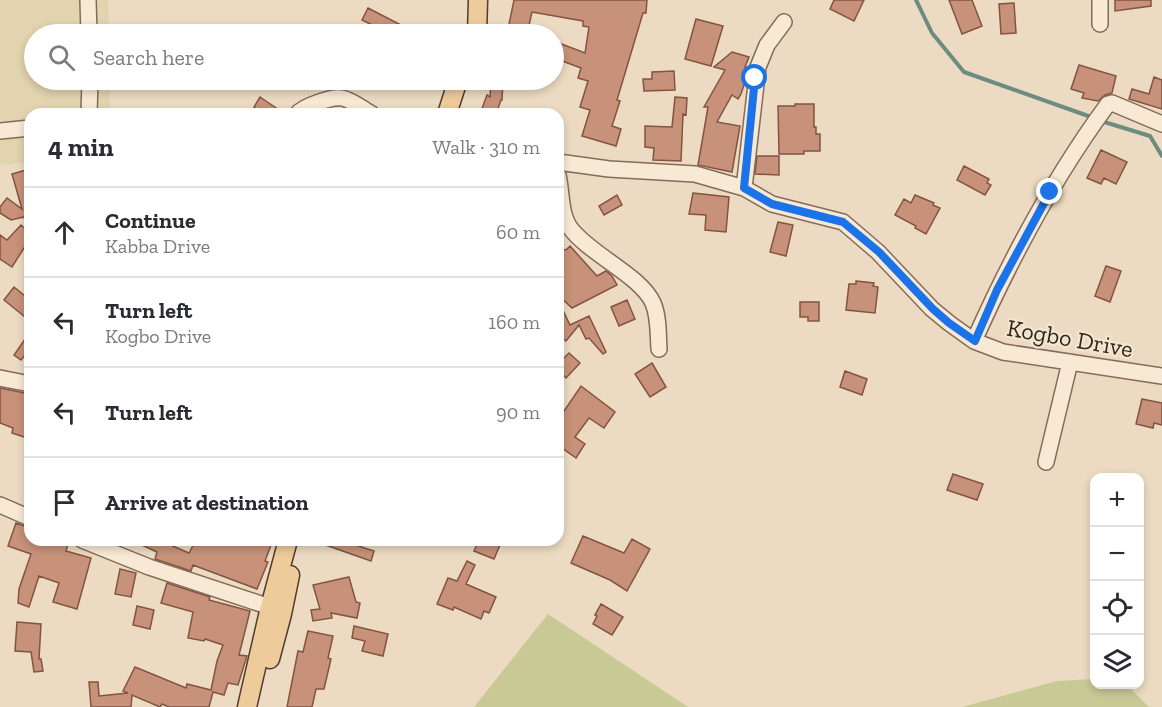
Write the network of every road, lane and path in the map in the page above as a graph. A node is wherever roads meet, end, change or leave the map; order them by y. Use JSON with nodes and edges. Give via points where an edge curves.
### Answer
{"nodes":[{"id":1,"x":88,"y":0,"type":"edge"},
{"id":2,"x":467,"y":0,"type":"edge"},
{"id":3,"x":478,"y":0,"type":"edge"},
{"id":4,"x":1100,"y":0,"type":"edge"},
{"id":5,"x":784,"y":22,"type":"dead end"},
{"id":6,"x":88,"y":24,"type":"edge"},
{"id":7,"x":466,"y":24,"type":"edge"},
{"id":8,"x":477,"y":24,"type":"edge"},
{"id":9,"x":1100,"y":24,"type":"dead end"},
{"id":10,"x":90,"y":90,"type":"edge"},
{"id":11,"x":455,"y":90,"type":"edge"},
{"id":12,"x":466,"y":90,"type":"edge"},
{"id":13,"x":89,"y":108,"type":"edge"},
{"id":14,"x":304,"y":108,"type":"edge"},
{"id":15,"x":360,"y":108,"type":"edge"},
{"id":16,"x":449,"y":108,"type":"edge"},
{"id":17,"x":460,"y":108,"type":"edge"},
{"id":18,"x":1162,"y":124,"type":"edge"},
{"id":19,"x":24,"y":128,"type":"edge"},
{"id":20,"x":0,"y":130,"type":"edge"},
{"id":21,"x":564,"y":163,"type":"edge"},
{"id":22,"x":744,"y":188,"type":"junction"},
{"id":23,"x":564,"y":211,"type":"edge"},
{"id":24,"x":975,"y":341,"type":"junction"},
{"id":25,"x":658,"y":349,"type":"dead end"},
{"id":26,"x":1071,"y":362,"type":"junction"},
{"id":27,"x":1162,"y":376,"type":"edge"},
{"id":28,"x":0,"y":378,"type":"edge"},
{"id":29,"x":24,"y":383,"type":"edge"},
{"id":30,"x":1046,"y":462,"type":"dead end"},
{"id":31,"x":0,"y":505,"type":"edge"},
{"id":32,"x":24,"y":515,"type":"edge"},
{"id":33,"x":97,"y":546,"type":"edge"},
{"id":34,"x":286,"y":546,"type":"edge"},
{"id":35,"x":297,"y":546,"type":"edge"},
{"id":36,"x":270,"y":607,"type":"junction"},
{"id":37,"x":247,"y":707,"type":"edge"},
{"id":38,"x":258,"y":707,"type":"edge"}],
"edges":[{"from":1,"to":6,"type":"street"},
{"from":2,"to":7,"type":"main road"},
{"from":3,"to":8,"type":"main road"},
{"from":4,"to":9,"type":"street"},
{"from":5,"to":22,"type":"street","via":[[767,45],[758,67]]},
{"from":10,"to":13,"type":"street"},
{"from":11,"to":16,"type":"main road"},
{"from":12,"to":17,"type":"main road"},
{"from":14,"to":15,"type":"street","via":[[334,98]]},
{"from":18,"to":24,"type":"street","via":[[1108,104],[1023,240]]},
{"from":19,"to":20,"type":"street"},
{"from":21,"to":22,"type":"street","name":"Kogbo Drive","via":[[694,174]]},
{"from":22,"to":24,"type":"street","name":"Kogbo Drive","via":[[772,204],[843,222],[879,252],[941,316]]},
{"from":23,"to":25,"type":"street","via":[[571,229],[647,293],[658,322]]},
{"from":24,"to":26,"type":"street","name":"Kogbo Drive","via":[[1003,352]]},
{"from":26,"to":27,"type":"street","name":"Kogbo Drive"},
{"from":26,"to":30,"type":"street"},
{"from":28,"to":29,"type":"street"},
{"from":31,"to":32,"type":"street"},
{"from":33,"to":36,"type":"street"},
{"from":34,"to":36,"type":"main road"},
{"from":35,"to":38,"type":"main road"},
{"from":36,"to":37,"type":"main road"}]}
